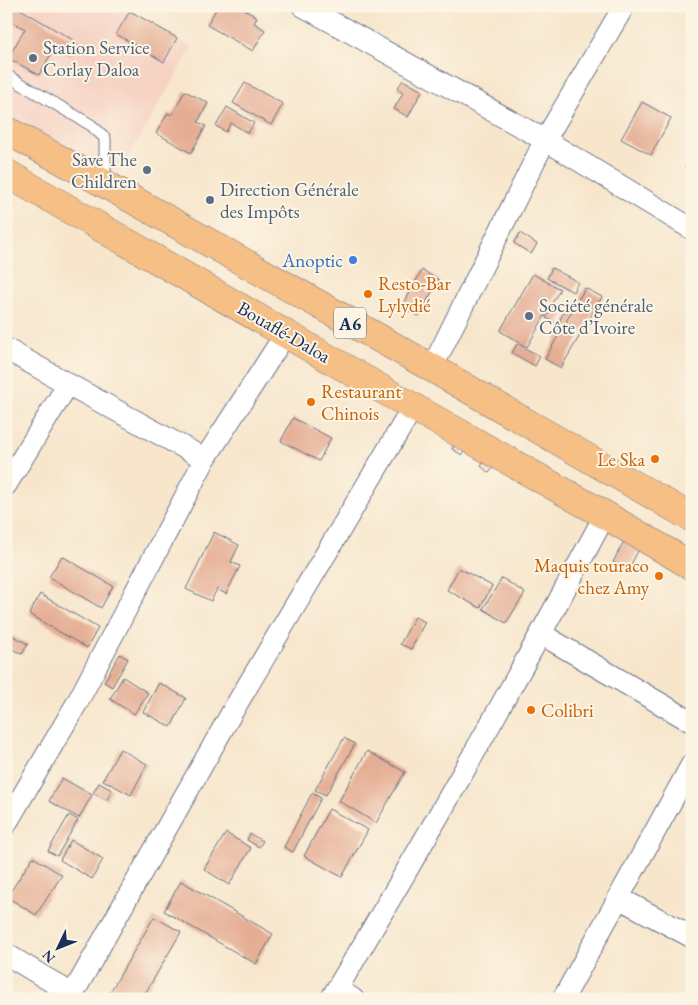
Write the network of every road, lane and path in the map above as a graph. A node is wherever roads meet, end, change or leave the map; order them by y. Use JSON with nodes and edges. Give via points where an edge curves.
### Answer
{"nodes":[{"id":1,"x":303,"y":6,"type":"edge"},
{"id":2,"x":624,"y":6,"type":"edge"},
{"id":3,"x":6,"y":75,"type":"edge"},
{"id":4,"x":6,"y":130,"type":"edge"},
{"id":5,"x":545,"y":140,"type":"junction"},
{"id":6,"x":6,"y":173,"type":"edge"},
{"id":7,"x":105,"y":184,"type":"junction"},
{"id":8,"x":692,"y":229,"type":"edge"},
{"id":9,"x":286,"y":333,"type":"junction"},
{"id":10,"x":6,"y":349,"type":"edge"},
{"id":11,"x":432,"y":368,"type":"junction"},
{"id":12,"x":68,"y":384,"type":"junction"},
{"id":13,"x":413,"y":407,"type":"junction"},
{"id":14,"x":205,"y":458,"type":"junction"},
{"id":15,"x":6,"y":485,"type":"edge"},
{"id":16,"x":605,"y":515,"type":"junction"},
{"id":17,"x":692,"y":518,"type":"edge"},
{"id":18,"x":692,"y":566,"type":"edge"},
{"id":19,"x":541,"y":634,"type":"junction"},
{"id":20,"x":692,"y":722,"type":"edge"},
{"id":21,"x":692,"y":764,"type":"edge"},
{"id":22,"x":6,"y":824,"type":"edge"},
{"id":23,"x":619,"y":898,"type":"junction"},
{"id":24,"x":692,"y":937,"type":"edge"},
{"id":25,"x":6,"y":954,"type":"edge"},
{"id":26,"x":340,"y":996,"type":"edge"},
{"id":27,"x":71,"y":997,"type":"edge"},
{"id":28,"x":563,"y":999,"type":"edge"}],
"edges":[{"from":1,"to":5,"type":"street"},
{"from":2,"to":5,"type":"street"},
{"from":3,"to":7,"type":"lane","via":[[91,124],[105,138]]},
{"from":4,"to":7,"type":"highway","number":"A6"},
{"from":5,"to":8,"type":"street"},
{"from":5,"to":11,"type":"street"},
{"from":6,"to":9,"type":"highway","name":"Bouaflé-Daloa","number":"A6"},
{"from":7,"to":11,"type":"highway","number":"A6"},
{"from":9,"to":13,"type":"highway","name":"Bouaflé-Daloa","number":"A6"},
{"from":9,"to":14,"type":"street"},
{"from":10,"to":12,"type":"street"},
{"from":11,"to":17,"type":"highway","number":"A6"},
{"from":12,"to":14,"type":"street"},
{"from":12,"to":15,"type":"street"},
{"from":13,"to":16,"type":"highway","name":"Bouaflé-Daloa","number":"A6"},
{"from":13,"to":27,"type":"street","via":[[235,707]]},
{"from":14,"to":22,"type":"street","via":[[77,703]]},
{"from":16,"to":18,"type":"highway","name":"Bouaflé-Daloa","number":"A6"},
{"from":16,"to":19,"type":"street"},
{"from":19,"to":20,"type":"street"},
{"from":19,"to":26,"type":"street"},
{"from":21,"to":23,"type":"street"},
{"from":23,"to":24,"type":"street"},
{"from":23,"to":28,"type":"street"},
{"from":25,"to":27,"type":"street"}]}
